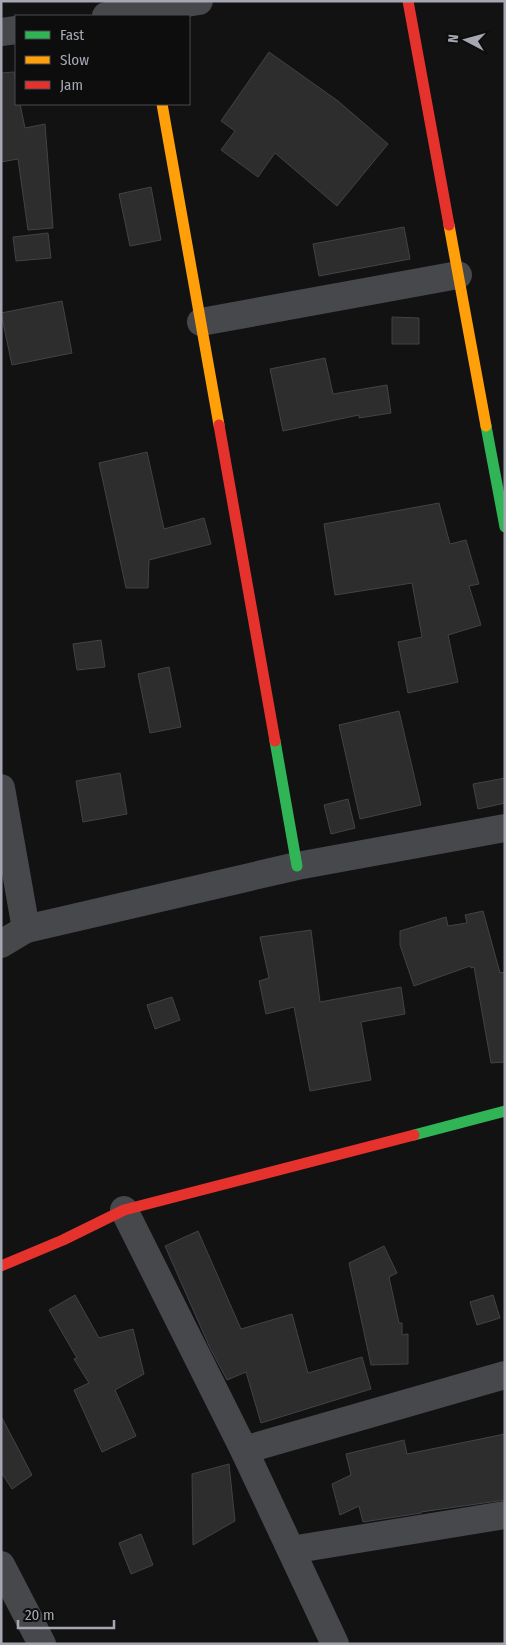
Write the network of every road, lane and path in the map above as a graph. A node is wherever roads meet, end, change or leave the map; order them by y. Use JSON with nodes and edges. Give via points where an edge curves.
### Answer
{"nodes":[{"id":1,"x":199,"y":1,"type":"edge"},
{"id":2,"x":408,"y":1,"type":"edge"},
{"id":3,"x":146,"y":13,"type":"edge"},
{"id":4,"x":119,"y":15,"type":"edge"},
{"id":5,"x":15,"y":30,"type":"edge"},
{"id":6,"x":1,"y":32,"type":"edge"},
{"id":7,"x":162,"y":105,"type":"edge"},
{"id":8,"x":458,"y":275,"type":"junction"},
{"id":9,"x":201,"y":322,"type":"junction"},
{"id":10,"x":505,"y":527,"type":"edge"},
{"id":11,"x":1,"y":788,"type":"edge"},
{"id":12,"x":505,"y":828,"type":"edge"},
{"id":13,"x":297,"y":866,"type":"junction"},
{"id":14,"x":26,"y":929,"type":"junction"},
{"id":15,"x":1,"y":944,"type":"edge"},
{"id":16,"x":505,"y":1111,"type":"edge"},
{"id":17,"x":124,"y":1210,"type":"junction"},
{"id":18,"x":1,"y":1266,"type":"edge"},
{"id":19,"x":505,"y":1375,"type":"edge"},
{"id":20,"x":244,"y":1450,"type":"junction"},
{"id":21,"x":505,"y":1514,"type":"edge"},
{"id":22,"x":291,"y":1550,"type":"junction"},
{"id":23,"x":1,"y":1565,"type":"edge"},
{"id":24,"x":42,"y":1644,"type":"edge"},
{"id":25,"x":335,"y":1644,"type":"edge"}],
"edges":[{"from":1,"to":3,"type":"street"},
{"from":2,"to":8,"type":"street"},
{"from":3,"to":4,"type":"street"},
{"from":5,"to":6,"type":"street"},
{"from":7,"to":9,"type":"street"},
{"from":8,"to":9,"type":"street"},
{"from":8,"to":10,"type":"street"},
{"from":9,"to":13,"type":"street"},
{"from":11,"to":14,"type":"street"},
{"from":12,"to":13,"type":"street"},
{"from":13,"to":14,"type":"street"},
{"from":14,"to":15,"type":"street"},
{"from":16,"to":17,"type":"street"},
{"from":17,"to":18,"type":"street"},
{"from":17,"to":20,"type":"street"},
{"from":19,"to":20,"type":"street"},
{"from":20,"to":22,"type":"street"},
{"from":21,"to":22,"type":"street"},
{"from":22,"to":25,"type":"street"},
{"from":23,"to":24,"type":"street"}]}
